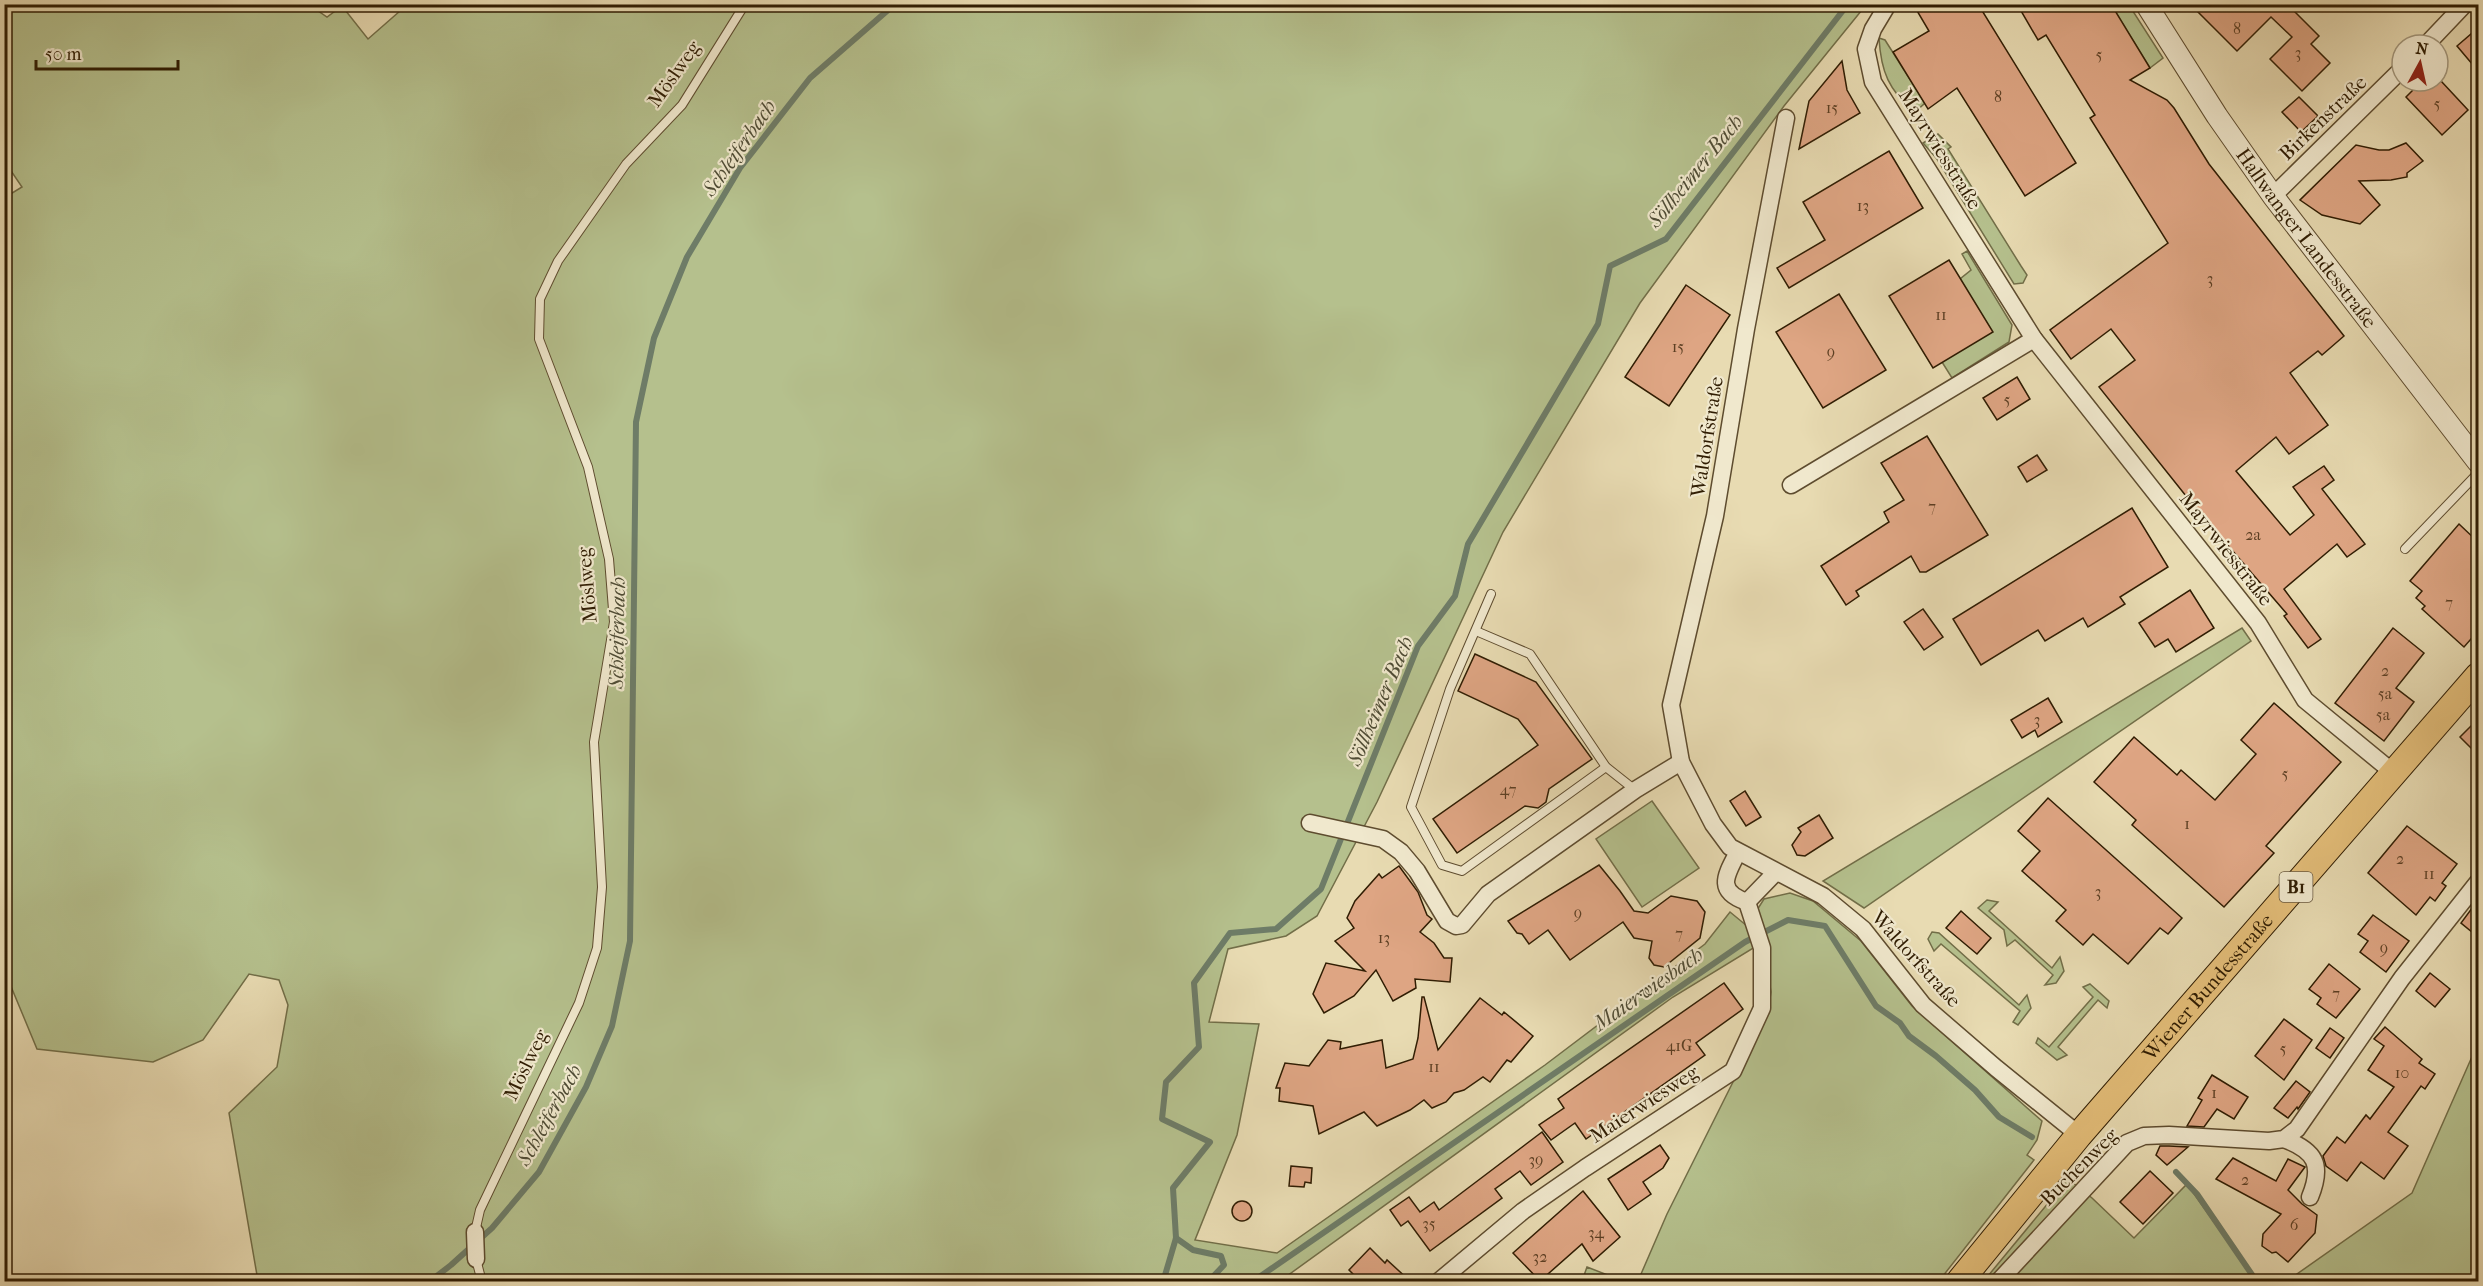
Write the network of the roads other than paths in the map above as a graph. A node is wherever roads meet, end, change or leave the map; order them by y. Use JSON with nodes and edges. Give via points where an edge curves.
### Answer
{"nodes":[{"id":1,"x":745,"y":4,"type":"edge"},
{"id":2,"x":1888,"y":4,"type":"edge"},
{"id":3,"x":2146,"y":4,"type":"edge"},
{"id":4,"x":2465,"y":4,"type":"edge"},
{"id":5,"x":2437,"y":33,"type":"edge"},
{"id":6,"x":2390,"y":81,"type":"edge"},
{"id":7,"x":1786,"y":118,"type":"dead end"},
{"id":8,"x":2273,"y":196,"type":"junction"},
{"id":9,"x":2034,"y":339,"type":"junction"},
{"id":10,"x":2478,"y":462,"type":"edge"},
{"id":11,"x":2478,"y":473,"type":"edge"},
{"id":12,"x":1791,"y":484,"type":"dead end"},
{"id":13,"x":2405,"y":549,"type":"dead end"},
{"id":14,"x":1491,"y":594,"type":"dead end"},
{"id":15,"x":1476,"y":631,"type":"junction"},
{"id":16,"x":2478,"y":676,"type":"edge"},
{"id":17,"x":1681,"y":762,"type":"junction"},
{"id":18,"x":1606,"y":767,"type":"junction"},
{"id":19,"x":2395,"y":774,"type":"junction"},
{"id":20,"x":1635,"y":790,"type":"junction"},
{"id":21,"x":1316,"y":824,"type":"dead end"},
{"id":22,"x":1738,"y":852,"type":"junction"},
{"id":23,"x":1776,"y":872,"type":"junction"},
{"id":24,"x":2478,"y":882,"type":"edge"},
{"id":25,"x":1747,"y":902,"type":"junction"},
{"id":26,"x":2079,"y":1135,"type":"junction"},
{"id":27,"x":2284,"y":1139,"type":"junction"},
{"id":28,"x":2310,"y":1197,"type":"dead end"},
{"id":29,"x":475,"y":1232,"type":"joint"},
{"id":30,"x":476,"y":1259,"type":"joint"},
{"id":31,"x":482,"y":1281,"type":"edge"},
{"id":32,"x":1438,"y":1281,"type":"edge"},
{"id":33,"x":1959,"y":1281,"type":"edge"},
{"id":34,"x":1998,"y":1281,"type":"edge"}],
"edges":[{"from":1,"to":29,"type":"lane","name":"Möslweg","via":[[682,105],[626,164],[571,241],[540,298],[539,339],[588,467],[609,559],[614,622],[594,742],[602,887],[597,948],[579,1003],[480,1210]]},
{"from":2,"to":9,"type":"street","name":"Mayrwiesstraße","via":[[1866,49],[1873,82]]},
{"from":3,"to":8,"type":"street","name":"Hallwanger Landesstraße"},
{"from":4,"to":5,"type":"street"},
{"from":6,"to":8,"type":"street","name":"Birkenstraße"},
{"from":7,"to":17,"type":"street","name":"Waldorfstraße","via":[[1714,516],[1671,705]]},
{"from":8,"to":10,"type":"street","name":"Hallwanger Landesstraße"},
{"from":9,"to":12,"type":"street"},
{"from":9,"to":19,"type":"street","name":"Mayrwiesstraße","via":[[2258,623],[2305,700]]},
{"from":11,"to":13,"type":"lane"},
{"from":14,"to":15,"type":"lane"},
{"from":15,"to":18,"type":"lane","via":[[1530,654]]},
{"from":15,"to":18,"type":"lane","via":[[1450,689],[1411,807],[1442,865],[1462,871]]},
{"from":16,"to":19,"type":"main road","name":"Wiener Bundesstraße","number":"B1"},
{"from":17,"to":20,"type":"street"},
{"from":17,"to":22,"type":"street","name":"Waldorfstraße","via":[[1713,824]]},
{"from":18,"to":20,"type":"lane"},
{"from":19,"to":26,"type":"main road","name":"Wiener Bundesstraße","number":"B1"},
{"from":20,"to":21,"type":"street","via":[[1488,894],[1462,925],[1456,926],[1447,921],[1401,852],[1383,839]]},
{"from":22,"to":23,"type":"street","name":"Waldorfstraße"},
{"from":22,"to":25,"type":"street","via":[[1727,873],[1726,887],[1733,897]]},
{"from":23,"to":25,"type":"street"},
{"from":23,"to":26,"type":"street","name":"Waldorfstraße","via":[[1823,896],[1863,929],[1923,1005]]},
{"from":24,"to":27,"type":"street","via":[[2402,978],[2297,1129]]},
{"from":25,"to":32,"type":"street","name":"Maierwiesweg","via":[[1762,948],[1762,1008],[1733,1071],[1523,1211]]},
{"from":26,"to":33,"type":"main road","number":"B1"},
{"from":27,"to":28,"type":"street","name":"Buchenweg","via":[[2311,1152],[2318,1169]]},
{"from":27,"to":34,"type":"street","name":"Buchenweg","via":[[2169,1135],[2144,1136],[2127,1143]]},
{"from":29,"to":30,"type":"street","name":"Möslweg"},
{"from":30,"to":31,"type":"lane","name":"Möslweg"}]}
